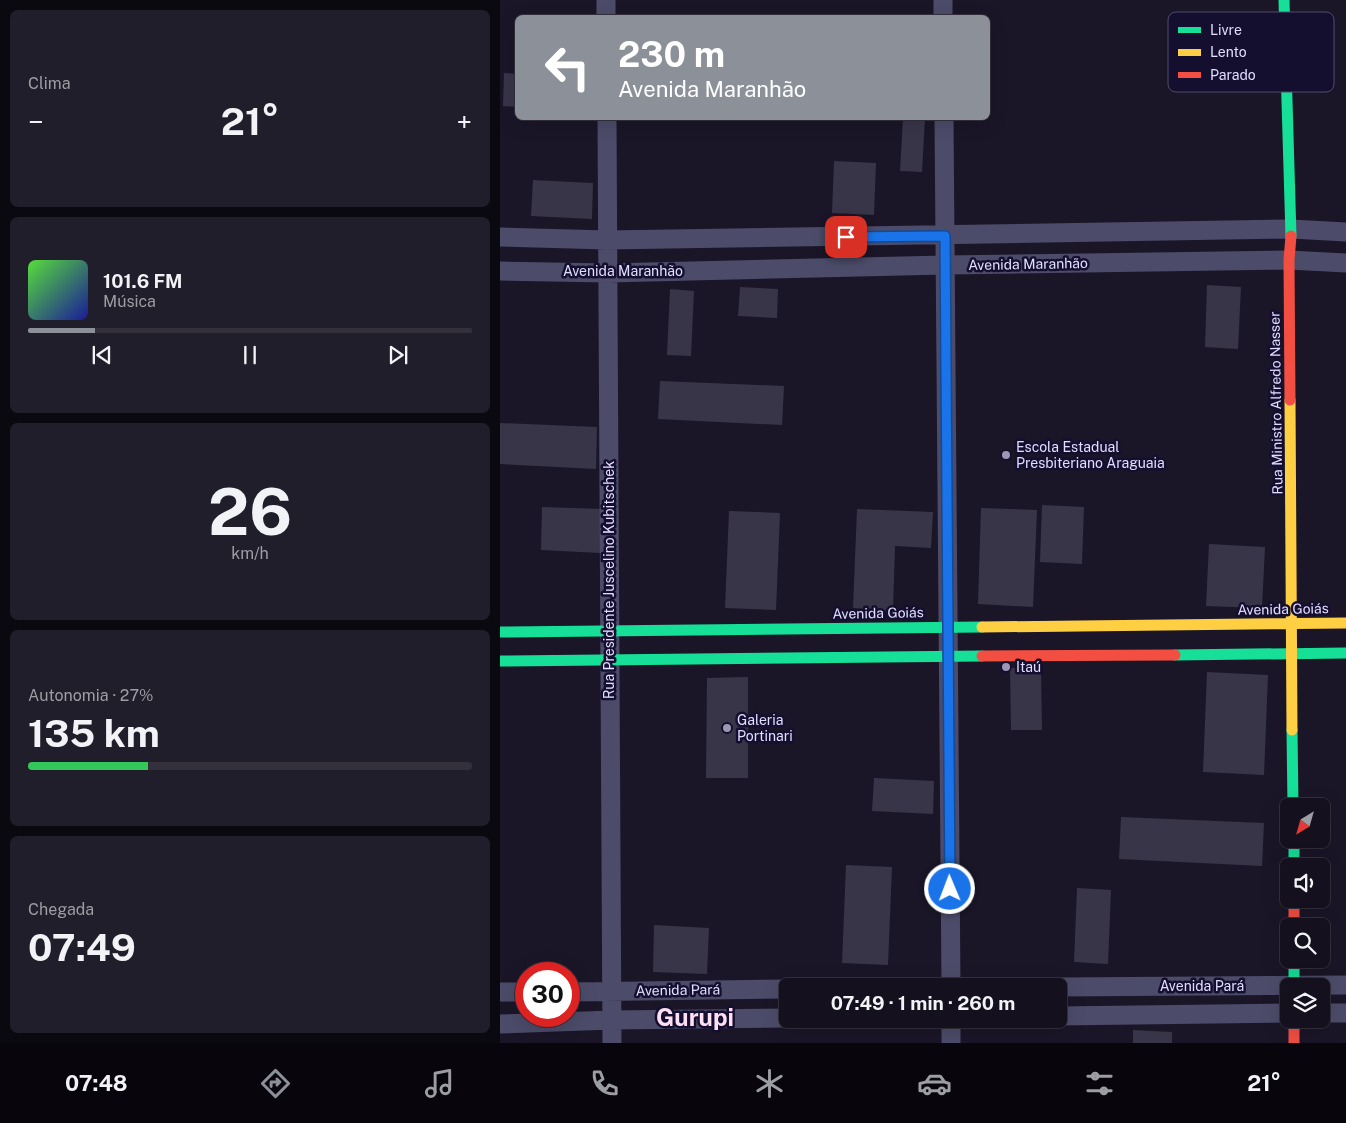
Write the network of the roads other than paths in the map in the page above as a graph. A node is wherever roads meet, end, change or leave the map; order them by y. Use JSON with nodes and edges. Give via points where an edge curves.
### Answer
{"nodes":[{"id":1,"x":606,"y":0,"type":"edge"},
{"id":2,"x":943,"y":0,"type":"edge"},
{"id":3,"x":606,"y":15,"type":"edge"},
{"id":4,"x":943,"y":15,"type":"edge"},
{"id":5,"x":1287,"y":92,"type":"edge"},
{"id":6,"x":606,"y":120,"type":"edge"},
{"id":7,"x":944,"y":120,"type":"edge"},
{"id":8,"x":1291,"y":229,"type":"junction"},
{"id":9,"x":1346,"y":232,"type":"edge"},
{"id":10,"x":945,"y":236,"type":"junction"},
{"id":11,"x":500,"y":237,"type":"edge"},
{"id":12,"x":607,"y":240,"type":"junction"},
{"id":13,"x":1290,"y":260,"type":"junction"},
{"id":14,"x":1346,"y":263,"type":"edge"},
{"id":15,"x":945,"y":265,"type":"junction"},
{"id":16,"x":500,"y":270,"type":"edge"},
{"id":17,"x":607,"y":273,"type":"junction"},
{"id":18,"x":1346,"y":623,"type":"edge"},
{"id":19,"x":1293,"y":624,"type":"junction"},
{"id":20,"x":948,"y":627,"type":"junction"},
{"id":21,"x":609,"y":631,"type":"junction"},
{"id":22,"x":500,"y":632,"type":"edge"},
{"id":23,"x":1293,"y":653,"type":"junction"},
{"id":24,"x":1346,"y":653,"type":"edge"},
{"id":25,"x":948,"y":657,"type":"junction"},
{"id":26,"x":610,"y":660,"type":"junction"},
{"id":27,"x":500,"y":661,"type":"edge"},
{"id":28,"x":1293,"y":798,"type":"edge"},
{"id":29,"x":951,"y":978,"type":"edge"},
{"id":30,"x":1346,"y":984,"type":"edge"},
{"id":31,"x":1330,"y":985,"type":"edge"},
{"id":32,"x":1280,"y":986,"type":"edge"},
{"id":33,"x":1067,"y":987,"type":"edge"},
{"id":34,"x":779,"y":990,"type":"edge"},
{"id":35,"x":612,"y":991,"type":"junction"},
{"id":36,"x":500,"y":992,"type":"edge"},
{"id":37,"x":515,"y":992,"type":"edge"},
{"id":38,"x":580,"y":992,"type":"edge"},
{"id":39,"x":1280,"y":1013,"type":"edge"},
{"id":40,"x":1330,"y":1013,"type":"edge"},
{"id":41,"x":1346,"y":1013,"type":"edge"},
{"id":42,"x":1067,"y":1016,"type":"edge"},
{"id":43,"x":779,"y":1018,"type":"edge"},
{"id":44,"x":612,"y":1020,"type":"junction"},
{"id":45,"x":500,"y":1024,"type":"edge"},
{"id":46,"x":951,"y":1028,"type":"edge"},
{"id":47,"x":1294,"y":1028,"type":"edge"},
{"id":48,"x":612,"y":1043,"type":"edge"},
{"id":49,"x":951,"y":1043,"type":"edge"},
{"id":50,"x":1294,"y":1043,"type":"edge"}],
"edges":[{"from":1,"to":3,"type":"street"},
{"from":2,"to":4,"type":"street"},
{"from":5,"to":8,"type":"main road","name":"Rua Ministro Alfredo Nasser"},
{"from":6,"to":12,"type":"street","name":"Rua Presidente Juscelino Kubitschek"},
{"from":7,"to":10,"type":"street"},
{"from":8,"to":9,"type":"street"},
{"from":8,"to":10,"type":"street"},
{"from":8,"to":13,"type":"main road","name":"Rua Ministro Alfredo Nasser"},
{"from":10,"to":12,"type":"street"},
{"from":10,"to":15,"type":"street"},
{"from":11,"to":12,"type":"street"},
{"from":12,"to":17,"type":"street","name":"Rua Presidente Juscelino Kubitschek"},
{"from":13,"to":14,"type":"street","name":"Avenida Maranhão"},
{"from":13,"to":15,"type":"street","name":"Avenida Maranhão"},
{"from":13,"to":19,"type":"main road","name":"Rua Ministro Alfredo Nasser"},
{"from":15,"to":17,"type":"street","name":"Avenida Maranhão"},
{"from":15,"to":20,"type":"street"},
{"from":16,"to":17,"type":"street","name":"Avenida Maranhão"},
{"from":17,"to":21,"type":"street","name":"Rua Presidente Juscelino Kubitschek"},
{"from":18,"to":19,"type":"main road","name":"Avenida Goiás"},
{"from":19,"to":20,"type":"main road","name":"Avenida Goiás"},
{"from":19,"to":23,"type":"main road","name":"Rua Ministro Alfredo Nasser"},
{"from":20,"to":21,"type":"main road","name":"Avenida Goiás"},
{"from":20,"to":25,"type":"street"},
{"from":21,"to":22,"type":"main road","name":"Avenida Goiás"},
{"from":21,"to":26,"type":"street","name":"Rua Presidente Juscelino Kubitschek"},
{"from":23,"to":24,"type":"main road"},
{"from":23,"to":25,"type":"main road"},
{"from":23,"to":28,"type":"main road","name":"Rua Ministro Alfredo Nasser"},
{"from":25,"to":26,"type":"main road"},
{"from":25,"to":29,"type":"street"},
{"from":26,"to":27,"type":"main road"},
{"from":26,"to":35,"type":"street","name":"Rua Presidente Juscelino Kubitschek"},
{"from":30,"to":31,"type":"street","name":"Avenida Pará"},
{"from":32,"to":33,"type":"street","name":"Avenida Pará"},
{"from":34,"to":35,"type":"street","name":"Avenida Pará"},
{"from":35,"to":38,"type":"street","name":"Avenida Pará"},
{"from":35,"to":44,"type":"street","name":"Rua Presidente Juscelino Kubitschek"},
{"from":36,"to":37,"type":"street"},
{"from":39,"to":42,"type":"street","name":"Avenida Pará"},
{"from":40,"to":41,"type":"street"},
{"from":43,"to":44,"type":"street"},
{"from":44,"to":45,"type":"street"},
{"from":44,"to":48,"type":"street","name":"Rua Presidente Juscelino Kubitschek"},
{"from":46,"to":49,"type":"street"},
{"from":47,"to":50,"type":"main road"}]}
